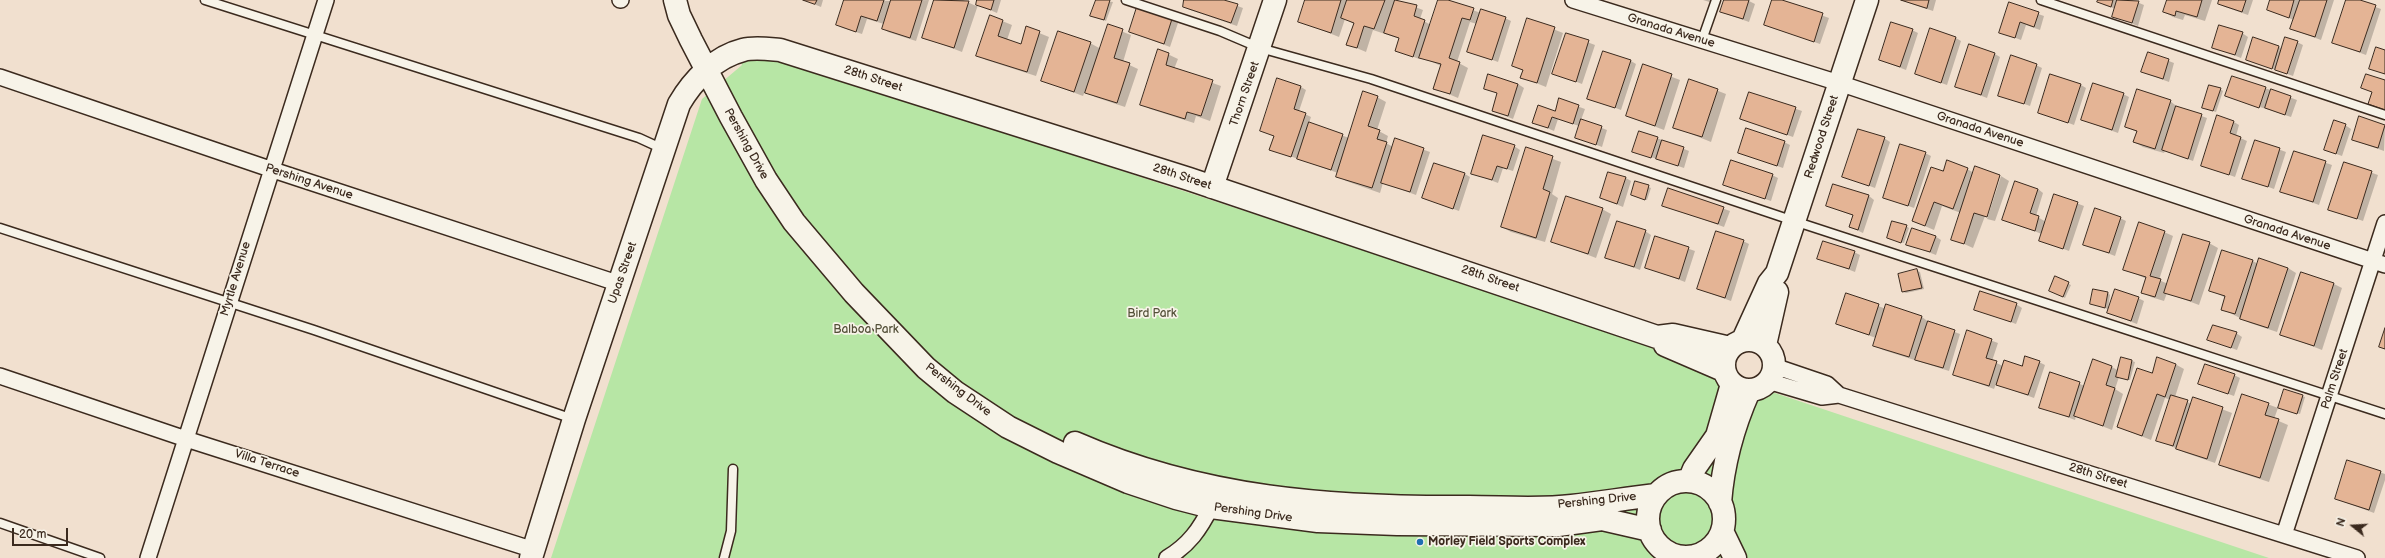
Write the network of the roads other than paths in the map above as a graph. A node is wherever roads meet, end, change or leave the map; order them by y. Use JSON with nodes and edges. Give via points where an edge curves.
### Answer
{"nodes":[{"id":1,"x":205,"y":0,"type":"edge"},
{"id":2,"x":326,"y":0,"type":"edge"},
{"id":3,"x":675,"y":0,"type":"edge"},
{"id":4,"x":1126,"y":0,"type":"edge"},
{"id":5,"x":1275,"y":0,"type":"edge"},
{"id":6,"x":1573,"y":0,"type":"edge"},
{"id":7,"x":1716,"y":0,"type":"edge"},
{"id":8,"x":1867,"y":0,"type":"edge"},
{"id":9,"x":2041,"y":0,"type":"edge"},
{"id":10,"x":314,"y":36,"type":"junction"},
{"id":11,"x":1702,"y":40,"type":"junction"},
{"id":12,"x":1260,"y":48,"type":"junction"},
{"id":13,"x":706,"y":70,"type":"junction"},
{"id":14,"x":0,"y":77,"type":"edge"},
{"id":15,"x":1840,"y":83,"type":"junction"},
{"id":16,"x":2385,"y":115,"type":"edge"},
{"id":17,"x":664,"y":149,"type":"junction"},
{"id":18,"x":270,"y":169,"type":"junction"},
{"id":19,"x":1212,"y":187,"type":"junction"},
{"id":20,"x":1794,"y":221,"type":"junction"},
{"id":21,"x":2385,"y":223,"type":"edge"},
{"id":22,"x":0,"y":228,"type":"edge"},
{"id":23,"x":2379,"y":263,"type":"edge"},
{"id":24,"x":1777,"y":273,"type":"junction"},
{"id":25,"x":620,"y":284,"type":"junction"},
{"id":26,"x":228,"y":303,"type":"junction"},
{"id":27,"x":1657,"y":337,"type":"junction"},
{"id":28,"x":902,"y":341,"type":"junction"},
{"id":29,"x":1737,"y":344,"type":"junction"},
{"id":30,"x":1765,"y":345,"type":"junction"},
{"id":31,"x":0,"y":376,"type":"edge"},
{"id":32,"x":1749,"y":378,"type":"junction"},
{"id":33,"x":2329,"y":396,"type":"junction"},
{"id":34,"x":2385,"y":414,"type":"edge"},
{"id":35,"x":574,"y":419,"type":"junction"},
{"id":36,"x":186,"y":438,"type":"junction"},
{"id":37,"x":733,"y":469,"type":"dead end"},
{"id":38,"x":1689,"y":481,"type":"junction"},
{"id":39,"x":1656,"y":494,"type":"junction"},
{"id":40,"x":1720,"y":503,"type":"junction"},
{"id":41,"x":1211,"y":507,"type":"junction"},
{"id":42,"x":1427,"y":507,"type":"junction"},
{"id":43,"x":0,"y":523,"type":"edge"},
{"id":44,"x":1650,"y":530,"type":"junction"},
{"id":45,"x":1722,"y":531,"type":"junction"},
{"id":46,"x":2284,"y":535,"type":"junction"},
{"id":47,"x":533,"y":554,"type":"edge"},
{"id":48,"x":1696,"y":557,"type":"edge"},
{"id":49,"x":100,"y":558,"type":"edge"},
{"id":50,"x":148,"y":558,"type":"edge"},
{"id":51,"x":724,"y":558,"type":"edge"},
{"id":52,"x":1167,"y":558,"type":"edge"},
{"id":53,"x":1735,"y":558,"type":"edge"},
{"id":54,"x":2357,"y":558,"type":"edge"}],
"edges":[{"from":1,"to":10,"type":"lane"},
{"from":2,"to":10,"type":"street","name":"Myrtle Avenue"},
{"from":3,"to":13,"type":"street","via":[[679,15]]},
{"from":4,"to":12,"type":"lane","via":[[1220,31]]},
{"from":5,"to":12,"type":"street","name":"Thorn Street"},
{"from":6,"to":11,"type":"street","name":"Granada Avenue"},
{"from":7,"to":11,"type":"lane"},
{"from":8,"to":15,"type":"street","name":"Redwood Street"},
{"from":9,"to":16,"type":"lane"},
{"from":10,"to":17,"type":"lane","via":[[639,138]]},
{"from":10,"to":18,"type":"street","name":"Myrtle Avenue"},
{"from":11,"to":15,"type":"street","name":"Granada Avenue"},
{"from":12,"to":19,"type":"street","name":"Thorn Street"},
{"from":12,"to":20,"type":"lane","via":[[1371,79]]},
{"from":13,"to":17,"type":"street","name":"Upas Street","via":[[689,87],[679,104]]},
{"from":13,"to":19,"type":"street","name":"28th Street","via":[[743,50],[780,50]]},
{"from":13,"to":28,"type":"street","name":"Pershing Drive","via":[[766,180],[794,222],[854,293]]},
{"from":14,"to":18,"type":"street","name":"Pershing Avenue"},
{"from":15,"to":20,"type":"street","name":"Redwood Street"},
{"from":15,"to":23,"type":"street","name":"Granada Avenue"},
{"from":17,"to":25,"type":"street","name":"Upas Street"},
{"from":18,"to":25,"type":"street","name":"Pershing Avenue"},
{"from":18,"to":26,"type":"street","name":"Myrtle Avenue"},
{"from":19,"to":27,"type":"street","name":"28th Street"},
{"from":20,"to":24,"type":"street","name":"Redwood Street"},
{"from":20,"to":33,"type":"lane"},
{"from":21,"to":23,"type":"street","name":"Palm Street"},
{"from":22,"to":26,"type":"lane"},
{"from":23,"to":33,"type":"street","name":"Palm Street"},
{"from":24,"to":29,"type":"street","name":"Redwood Street","via":[[1769,283]]},
{"from":24,"to":30,"type":"street","name":"Redwood Street","via":[[1778,289]]},
{"from":25,"to":35,"type":"street","name":"Upas Street"},
{"from":26,"to":35,"type":"lane"},
{"from":26,"to":36,"type":"street","name":"Myrtle Avenue"},
{"from":27,"to":29,"type":"street","name":"28th Street","via":[[1673,336]]},
{"from":27,"to":32,"type":"street","name":"28th Street","via":[[1664,344]]},
{"from":28,"to":41,"type":"street","name":"Pershing Drive","via":[[926,368],[955,392],[1008,427],[1128,482]]},
{"from":28,"to":42,"type":"street","name":"Pershing Drive","via":[[992,402],[1040,428],[1101,454],[1166,476],[1262,497],[1322,503]]},
{"from":29,"to":30,"type":"street","name":"28th Street","via":[[1758,341]]},
{"from":29,"to":32,"type":"street","name":"Redwood Street","via":[[1725,354]]},
{"from":30,"to":32,"type":"street","via":[[1770,351]]},
{"from":31,"to":36,"type":"street","name":"Villa Terrace"},
{"from":32,"to":38,"type":"street"},
{"from":32,"to":40,"type":"street","via":[[1725,460]]},
{"from":32,"to":46,"type":"street","name":"28th Street","via":[[1822,397],[1839,395]]},
{"from":33,"to":34,"type":"lane"},
{"from":33,"to":46,"type":"street","name":"Palm Street"},
{"from":35,"to":47,"type":"street","name":"Upas Street"},
{"from":36,"to":47,"type":"street","name":"Villa Terrace"},
{"from":36,"to":50,"type":"street","name":"Myrtle Avenue"},
{"from":37,"to":51,"type":"lane","via":[[731,531]]},
{"from":38,"to":39,"type":"street","via":[[1671,484]]},
{"from":38,"to":40,"type":"street","via":[[1708,488]]},
{"from":39,"to":42,"type":"street","name":"Pershing Drive","via":[[1571,506]]},
{"from":39,"to":44,"type":"street","via":[[1649,511]]},
{"from":40,"to":45,"type":"street","via":[[1723,512]]},
{"from":41,"to":42,"type":"street","via":[[1226,501],[1319,512],[1388,513]]},
{"from":41,"to":44,"type":"street","name":"Pershing Drive","via":[[1318,521],[1558,525],[1602,519]]},
{"from":41,"to":52,"type":"street","via":[[1199,531],[1182,549]]},
{"from":43,"to":49,"type":"lane"},
{"from":44,"to":48,"type":"street","via":[[1662,549],[1683,557]]},
{"from":45,"to":48,"type":"street","via":[[1716,542]]},
{"from":45,"to":53,"type":"street"},
{"from":46,"to":54,"type":"street","name":"28th Street"}]}
